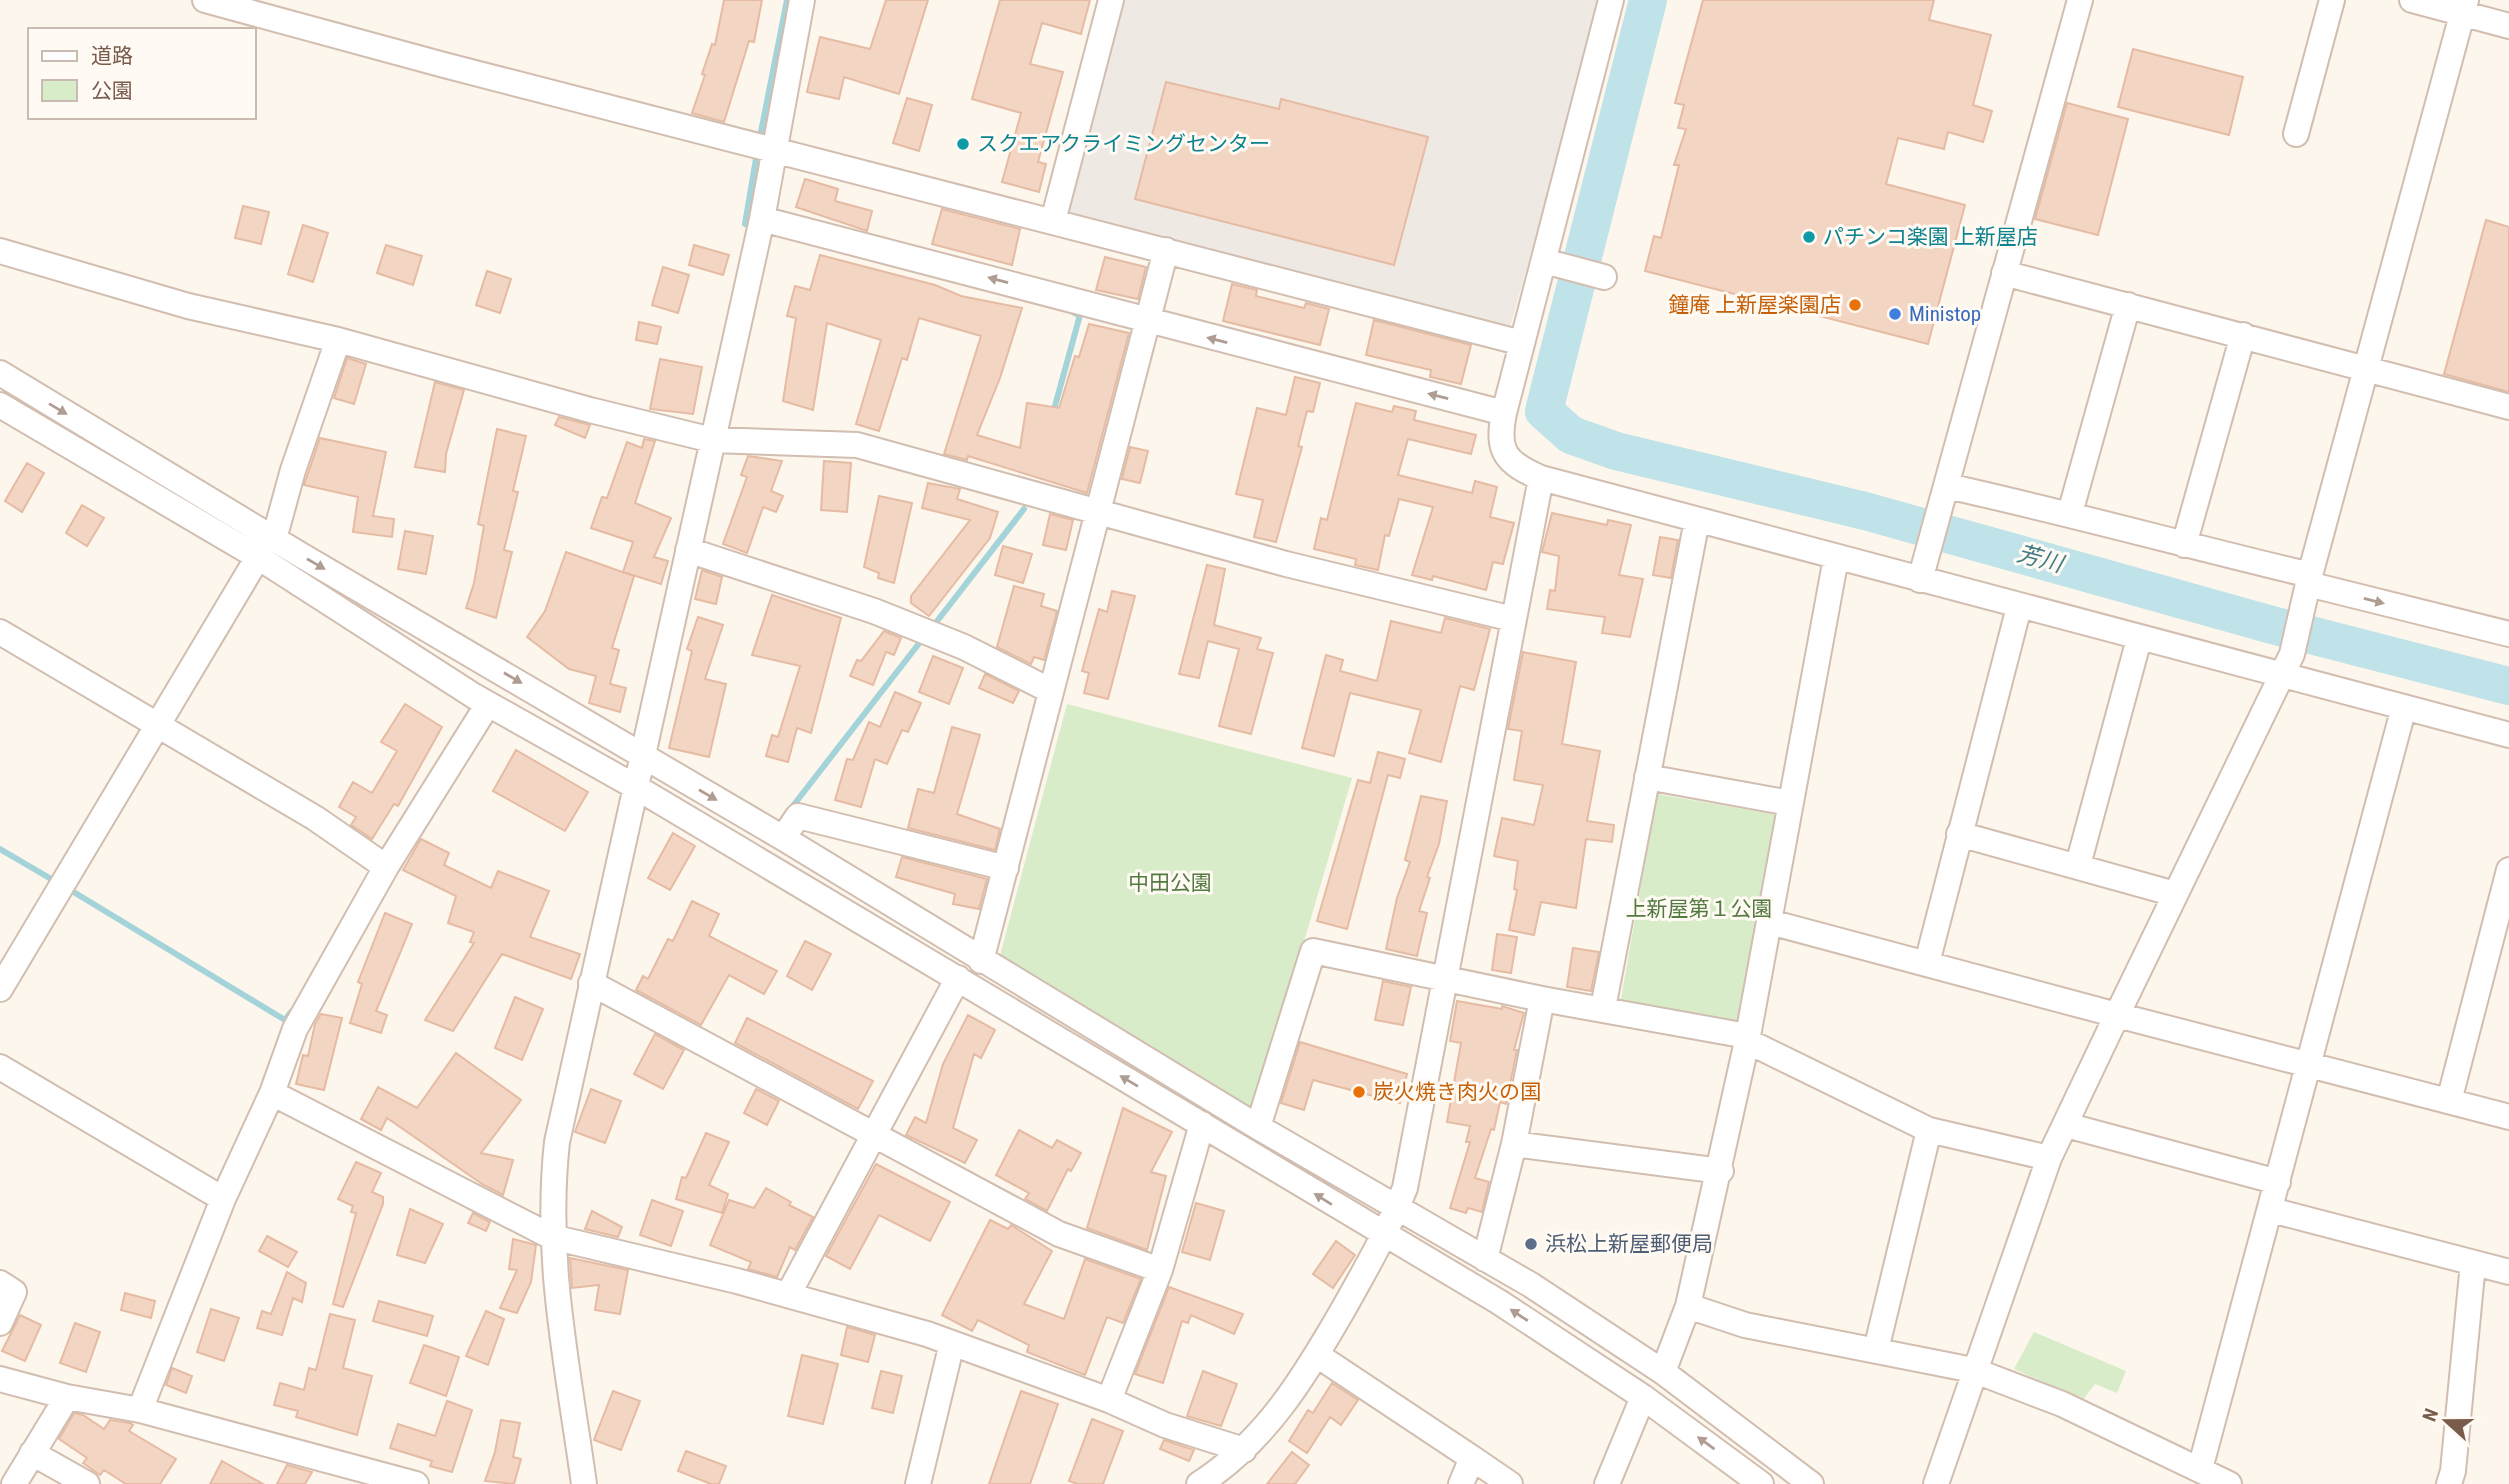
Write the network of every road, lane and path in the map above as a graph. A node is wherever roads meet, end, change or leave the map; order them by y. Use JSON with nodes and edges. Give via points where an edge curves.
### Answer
{"nodes":[{"id":1,"x":205,"y":0,"type":"edge"},
{"id":2,"x":802,"y":0,"type":"edge"},
{"id":3,"x":1111,"y":0,"type":"edge"},
{"id":4,"x":1612,"y":0,"type":"edge"},
{"id":5,"x":2080,"y":0,"type":"edge"},
{"id":6,"x":2332,"y":0,"type":"edge"},
{"id":7,"x":2412,"y":0,"type":"edge"},
{"id":8,"x":2464,"y":7,"type":"edge"},
{"id":9,"x":2509,"y":26,"type":"edge"},
{"id":10,"x":2296,"y":135,"type":"dead end"},
{"id":11,"x":775,"y":148,"type":"junction"},
{"id":12,"x":762,"y":219,"type":"junction"},
{"id":13,"x":1053,"y":221,"type":"junction"},
{"id":14,"x":1166,"y":250,"type":"junction"},
{"id":15,"x":0,"y":251,"type":"edge"},
{"id":16,"x":1549,"y":262,"type":"junction"},
{"id":17,"x":2004,"y":273,"type":"junction"},
{"id":18,"x":1604,"y":277,"type":"dead end"},
{"id":19,"x":2128,"y":305,"type":"junction"},
{"id":20,"x":1146,"y":321,"type":"junction"},
{"id":21,"x":2242,"y":335,"type":"junction"},
{"id":22,"x":338,"y":340,"type":"junction"},
{"id":23,"x":1522,"y":343,"type":"junction"},
{"id":24,"x":2365,"y":369,"type":"junction"},
{"id":25,"x":0,"y":373,"type":"edge"},
{"id":26,"x":0,"y":405,"type":"edge"},
{"id":27,"x":2509,"y":407,"type":"edge"},
{"id":28,"x":1504,"y":413,"type":"junction"},
{"id":29,"x":712,"y":440,"type":"junction"},
{"id":30,"x":1541,"y":478,"type":"junction"},
{"id":31,"x":1945,"y":494,"type":"junction"},
{"id":32,"x":1098,"y":512,"type":"junction"},
{"id":33,"x":2070,"y":513,"type":"junction"},
{"id":34,"x":1697,"y":520,"type":"junction"},
{"id":35,"x":2184,"y":545,"type":"junction"},
{"id":36,"x":266,"y":548,"type":"junction"},
{"id":37,"x":688,"y":550,"type":"junction"},
{"id":38,"x":1836,"y":558,"type":"junction"},
{"id":39,"x":1923,"y":573,"type":"junction"},
{"id":40,"x":2308,"y":584,"type":"junction"},
{"id":41,"x":2019,"y":607,"type":"junction"},
{"id":42,"x":1513,"y":619,"type":"junction"},
{"id":43,"x":0,"y":632,"type":"edge"},
{"id":44,"x":2509,"y":634,"type":"edge"},
{"id":45,"x":2139,"y":639,"type":"junction"},
{"id":46,"x":2287,"y":664,"type":"junction"},
{"id":47,"x":1051,"y":691,"type":"junction"},
{"id":48,"x":488,"y":704,"type":"junction"},
{"id":49,"x":2404,"y":707,"type":"junction"},
{"id":50,"x":158,"y":725,"type":"junction"},
{"id":51,"x":2509,"y":736,"type":"edge"},
{"id":52,"x":642,"y":756,"type":"junction"},
{"id":53,"x":1647,"y":777,"type":"junction"},
{"id":54,"x":634,"y":786,"type":"junction"},
{"id":55,"x":1790,"y":803,"type":"junction"},
{"id":56,"x":1959,"y":834,"type":"junction"},
{"id":57,"x":783,"y":838,"type":"junction"},
{"id":58,"x":2078,"y":865,"type":"junction"},
{"id":59,"x":386,"y":867,"type":"junction"},
{"id":60,"x":1006,"y":868,"type":"junction"},
{"id":61,"x":2509,"y":870,"type":"edge"},
{"id":62,"x":2175,"y":894,"type":"junction"},
{"id":63,"x":1770,"y":922,"type":"junction"},
{"id":64,"x":981,"y":961,"type":"junction"},
{"id":65,"x":1927,"y":963,"type":"junction"},
{"id":66,"x":958,"y":978,"type":"junction"},
{"id":67,"x":1445,"y":980,"type":"junction"},
{"id":68,"x":592,"y":983,"type":"junction"},
{"id":69,"x":0,"y":989,"type":"edge"},
{"id":70,"x":1542,"y":999,"type":"junction"},
{"id":71,"x":1604,"y":1008,"type":"junction"},
{"id":72,"x":2118,"y":1015,"type":"junction"},
{"id":73,"x":1747,"y":1038,"type":"junction"},
{"id":74,"x":2308,"y":1065,"type":"junction"},
{"id":75,"x":0,"y":1066,"type":"edge"},
{"id":76,"x":272,"y":1093,"type":"junction"},
{"id":77,"x":2449,"y":1101,"type":"junction"},
{"id":78,"x":2509,"y":1117,"type":"edge"},
{"id":79,"x":1202,"y":1124,"type":"junction"},
{"id":80,"x":2066,"y":1125,"type":"junction"},
{"id":81,"x":1258,"y":1127,"type":"junction"},
{"id":82,"x":1929,"y":1130,"type":"junction"},
{"id":83,"x":874,"y":1135,"type":"junction"},
{"id":84,"x":1514,"y":1143,"type":"junction"},
{"id":85,"x":2049,"y":1158,"type":"junction"},
{"id":86,"x":1721,"y":1171,"type":"junction"},
{"id":87,"x":2278,"y":1182,"type":"junction"},
{"id":88,"x":223,"y":1199,"type":"junction"},
{"id":89,"x":1396,"y":1208,"type":"junction"},
{"id":90,"x":2271,"y":1210,"type":"junction"},
{"id":91,"x":1384,"y":1236,"type":"junction"},
{"id":92,"x":552,"y":1237,"type":"junction"},
{"id":93,"x":1485,"y":1259,"type":"junction"},
{"id":94,"x":2473,"y":1263,"type":"junction"},
{"id":95,"x":1160,"y":1270,"type":"junction"},
{"id":96,"x":2509,"y":1272,"type":"edge"},
{"id":97,"x":0,"y":1283,"type":"edge"},
{"id":98,"x":788,"y":1295,"type":"junction"},
{"id":99,"x":1688,"y":1306,"type":"junction"},
{"id":100,"x":0,"y":1323,"type":"edge"},
{"id":101,"x":952,"y":1343,"type":"junction"},
{"id":102,"x":1876,"y":1350,"type":"junction"},
{"id":103,"x":1317,"y":1355,"type":"junction"},
{"id":104,"x":1973,"y":1370,"type":"junction"},
{"id":105,"x":1663,"y":1372,"type":"junction"},
{"id":106,"x":0,"y":1379,"type":"edge"},
{"id":107,"x":1643,"y":1396,"type":"junction"},
{"id":108,"x":67,"y":1397,"type":"junction"},
{"id":109,"x":1109,"y":1400,"type":"junction"},
{"id":110,"x":140,"y":1410,"type":"junction"},
{"id":111,"x":1244,"y":1450,"type":"junction"},
{"id":112,"x":32,"y":1453,"type":"junction"},
{"id":113,"x":1472,"y":1458,"type":"junction"},
{"id":114,"x":2200,"y":1469,"type":"junction"},
{"id":115,"x":407,"y":1483,"type":"edge"},
{"id":116,"x":2226,"y":1483,"type":"edge"},
{"id":117,"x":13,"y":1484,"type":"edge"},
{"id":118,"x":87,"y":1484,"type":"edge"},
{"id":119,"x":584,"y":1484,"type":"edge"},
{"id":120,"x":918,"y":1484,"type":"edge"},
{"id":121,"x":1199,"y":1484,"type":"edge"},
{"id":122,"x":1461,"y":1484,"type":"edge"},
{"id":123,"x":1510,"y":1484,"type":"edge"},
{"id":124,"x":1607,"y":1484,"type":"edge"},
{"id":125,"x":1761,"y":1484,"type":"edge"},
{"id":126,"x":1811,"y":1484,"type":"edge"},
{"id":127,"x":1936,"y":1484,"type":"edge"},
{"id":128,"x":2449,"y":1484,"type":"edge"}],
"edges":[{"from":1,"to":11,"type":"street"},
{"from":2,"to":11,"type":"street"},
{"from":3,"to":13,"type":"street"},
{"from":4,"to":16,"type":"street"},
{"from":5,"to":17,"type":"street"},
{"from":6,"to":10,"type":"street"},
{"from":7,"to":8,"type":"street"},
{"from":8,"to":9,"type":"street"},
{"from":8,"to":24,"type":"street"},
{"from":11,"to":12,"type":"street"},
{"from":11,"to":13,"type":"street"},
{"from":20,"to":12,"type":"street","one_way":true},
{"from":12,"to":29,"type":"street"},
{"from":13,"to":14,"type":"street"},
{"from":14,"to":20,"type":"street"},
{"from":14,"to":23,"type":"street"},
{"from":15,"to":22,"type":"street","via":[[188,306]]},
{"from":16,"to":18,"type":"street"},
{"from":16,"to":23,"type":"street"},
{"from":17,"to":19,"type":"street"},
{"from":17,"to":31,"type":"street"},
{"from":19,"to":21,"type":"street"},
{"from":19,"to":33,"type":"street"},
{"from":28,"to":20,"type":"street","one_way":true},
{"from":20,"to":32,"type":"street"},
{"from":21,"to":24,"type":"street"},
{"from":21,"to":35,"type":"street"},
{"from":22,"to":29,"type":"street"},
{"from":22,"to":36,"type":"street"},
{"from":23,"to":28,"type":"street"},
{"from":24,"to":27,"type":"street"},
{"from":24,"to":40,"type":"street"},
{"from":25,"to":36,"type":"street","one_way":true},
{"from":26,"to":36,"type":"street"},
{"from":28,"to":30,"type":"street","via":[[1503,451],[1514,464]]},
{"from":29,"to":32,"type":"street","via":[[857,446]]},
{"from":29,"to":37,"type":"street"},
{"from":30,"to":34,"type":"street"},
{"from":30,"to":42,"type":"street"},
{"from":31,"to":33,"type":"street"},
{"from":31,"to":39,"type":"street"},
{"from":32,"to":42,"type":"street"},
{"from":32,"to":47,"type":"street"},
{"from":33,"to":35,"type":"street"},
{"from":34,"to":38,"type":"street"},
{"from":34,"to":53,"type":"street"},
{"from":35,"to":40,"type":"street"},
{"from":36,"to":48,"type":"street"},
{"from":36,"to":50,"type":"street"},
{"from":36,"to":52,"type":"street","one_way":true},
{"from":37,"to":47,"type":"street","via":[[874,611]]},
{"from":37,"to":52,"type":"street"},
{"from":38,"to":39,"type":"street"},
{"from":38,"to":55,"type":"street"},
{"from":39,"to":41,"type":"street"},
{"from":40,"to":44,"type":"street","one_way":true},
{"from":40,"to":46,"type":"street"},
{"from":41,"to":45,"type":"street"},
{"from":41,"to":56,"type":"street"},
{"from":42,"to":67,"type":"street"},
{"from":43,"to":50,"type":"street"},
{"from":45,"to":46,"type":"street"},
{"from":45,"to":58,"type":"street"},
{"from":46,"to":49,"type":"street"},
{"from":46,"to":62,"type":"street"},
{"from":47,"to":60,"type":"street"},
{"from":48,"to":54,"type":"street"},
{"from":48,"to":59,"type":"street"},
{"from":49,"to":51,"type":"street"},
{"from":49,"to":74,"type":"street"},
{"from":50,"to":59,"type":"street","via":[[315,818]]},
{"from":50,"to":69,"type":"street"},
{"from":52,"to":54,"type":"street"},
{"from":52,"to":57,"type":"street","one_way":true},
{"from":53,"to":55,"type":"street"},
{"from":53,"to":71,"type":"street"},
{"from":54,"to":66,"type":"street"},
{"from":54,"to":68,"type":"street"},
{"from":55,"to":63,"type":"street"},
{"from":56,"to":58,"type":"street"},
{"from":56,"to":65,"type":"street"},
{"from":57,"to":60,"type":"street","via":[[798,816]]},
{"from":57,"to":64,"type":"street"},
{"from":58,"to":62,"type":"street"},
{"from":59,"to":76,"type":"street","via":[[295,1029]]},
{"from":60,"to":64,"type":"street"},
{"from":61,"to":77,"type":"street"},
{"from":62,"to":72,"type":"street"},
{"from":63,"to":65,"type":"street"},
{"from":63,"to":73,"type":"street"},
{"from":64,"to":81,"type":"street"},
{"from":65,"to":72,"type":"street"},
{"from":79,"to":66,"type":"street","one_way":true},
{"from":66,"to":83,"type":"street"},
{"from":67,"to":70,"type":"street"},
{"from":67,"to":81,"type":"street","via":[[1313,951]]},
{"from":67,"to":89,"type":"street","via":[[1410,1165]]},
{"from":68,"to":83,"type":"street"},
{"from":68,"to":92,"type":"street","via":[[557,1142]]},
{"from":70,"to":71,"type":"street"},
{"from":70,"to":84,"type":"street"},
{"from":71,"to":73,"type":"street"},
{"from":72,"to":74,"type":"street"},
{"from":72,"to":80,"type":"street"},
{"from":73,"to":82,"type":"street"},
{"from":73,"to":86,"type":"street"},
{"from":74,"to":77,"type":"street"},
{"from":74,"to":87,"type":"street"},
{"from":75,"to":88,"type":"street"},
{"from":76,"to":88,"type":"street"},
{"from":76,"to":92,"type":"street"},
{"from":77,"to":78,"type":"street"},
{"from":91,"to":79,"type":"street","one_way":true},
{"from":79,"to":95,"type":"street"},
{"from":80,"to":85,"type":"street"},
{"from":80,"to":87,"type":"street"},
{"from":81,"to":89,"type":"street"},
{"from":82,"to":85,"type":"street"},
{"from":82,"to":102,"type":"street"},
{"from":83,"to":95,"type":"street","via":[[1059,1234]]},
{"from":83,"to":98,"type":"street"},
{"from":84,"to":86,"type":"street"},
{"from":84,"to":93,"type":"street"},
{"from":85,"to":104,"type":"street"},
{"from":86,"to":99,"type":"street"},
{"from":87,"to":90,"type":"street"},
{"from":88,"to":110,"type":"street"},
{"from":89,"to":91,"type":"street"},
{"from":89,"to":93,"type":"street"},
{"from":90,"to":94,"type":"street"},
{"from":90,"to":114,"type":"street"},
{"from":91,"to":103,"type":"street"},
{"from":107,"to":91,"type":"street","one_way":true,"via":[[1499,1302]]},
{"from":92,"to":98,"type":"street"},
{"from":92,"to":119,"type":"street"},
{"from":93,"to":105,"type":"street"},
{"from":94,"to":96,"type":"street"},
{"from":94,"to":128,"type":"street"},
{"from":95,"to":109,"type":"street"},
{"from":97,"to":100,"type":"street","via":[[14,1292]]},
{"from":98,"to":101,"type":"street"},
{"from":99,"to":102,"type":"street","via":[[1745,1325]]},
{"from":99,"to":105,"type":"street"},
{"from":101,"to":109,"type":"street"},
{"from":101,"to":120,"type":"street"},
{"from":102,"to":104,"type":"street"},
{"from":103,"to":111,"type":"street","via":[[1275,1417]]},
{"from":103,"to":113,"type":"street"},
{"from":104,"to":114,"type":"street","via":[[2062,1404]]},
{"from":104,"to":127,"type":"street"},
{"from":105,"to":126,"type":"street"},
{"from":106,"to":108,"type":"street"},
{"from":107,"to":124,"type":"street"},
{"from":125,"to":107,"type":"street","one_way":true},
{"from":108,"to":110,"type":"street"},
{"from":108,"to":112,"type":"street"},
{"from":109,"to":111,"type":"street","via":[[1165,1425]]},
{"from":110,"to":115,"type":"street"},
{"from":111,"to":121,"type":"street"},
{"from":112,"to":117,"type":"street"},
{"from":112,"to":118,"type":"street"},
{"from":113,"to":122,"type":"street"},
{"from":113,"to":123,"type":"street"},
{"from":114,"to":116,"type":"street"}]}
